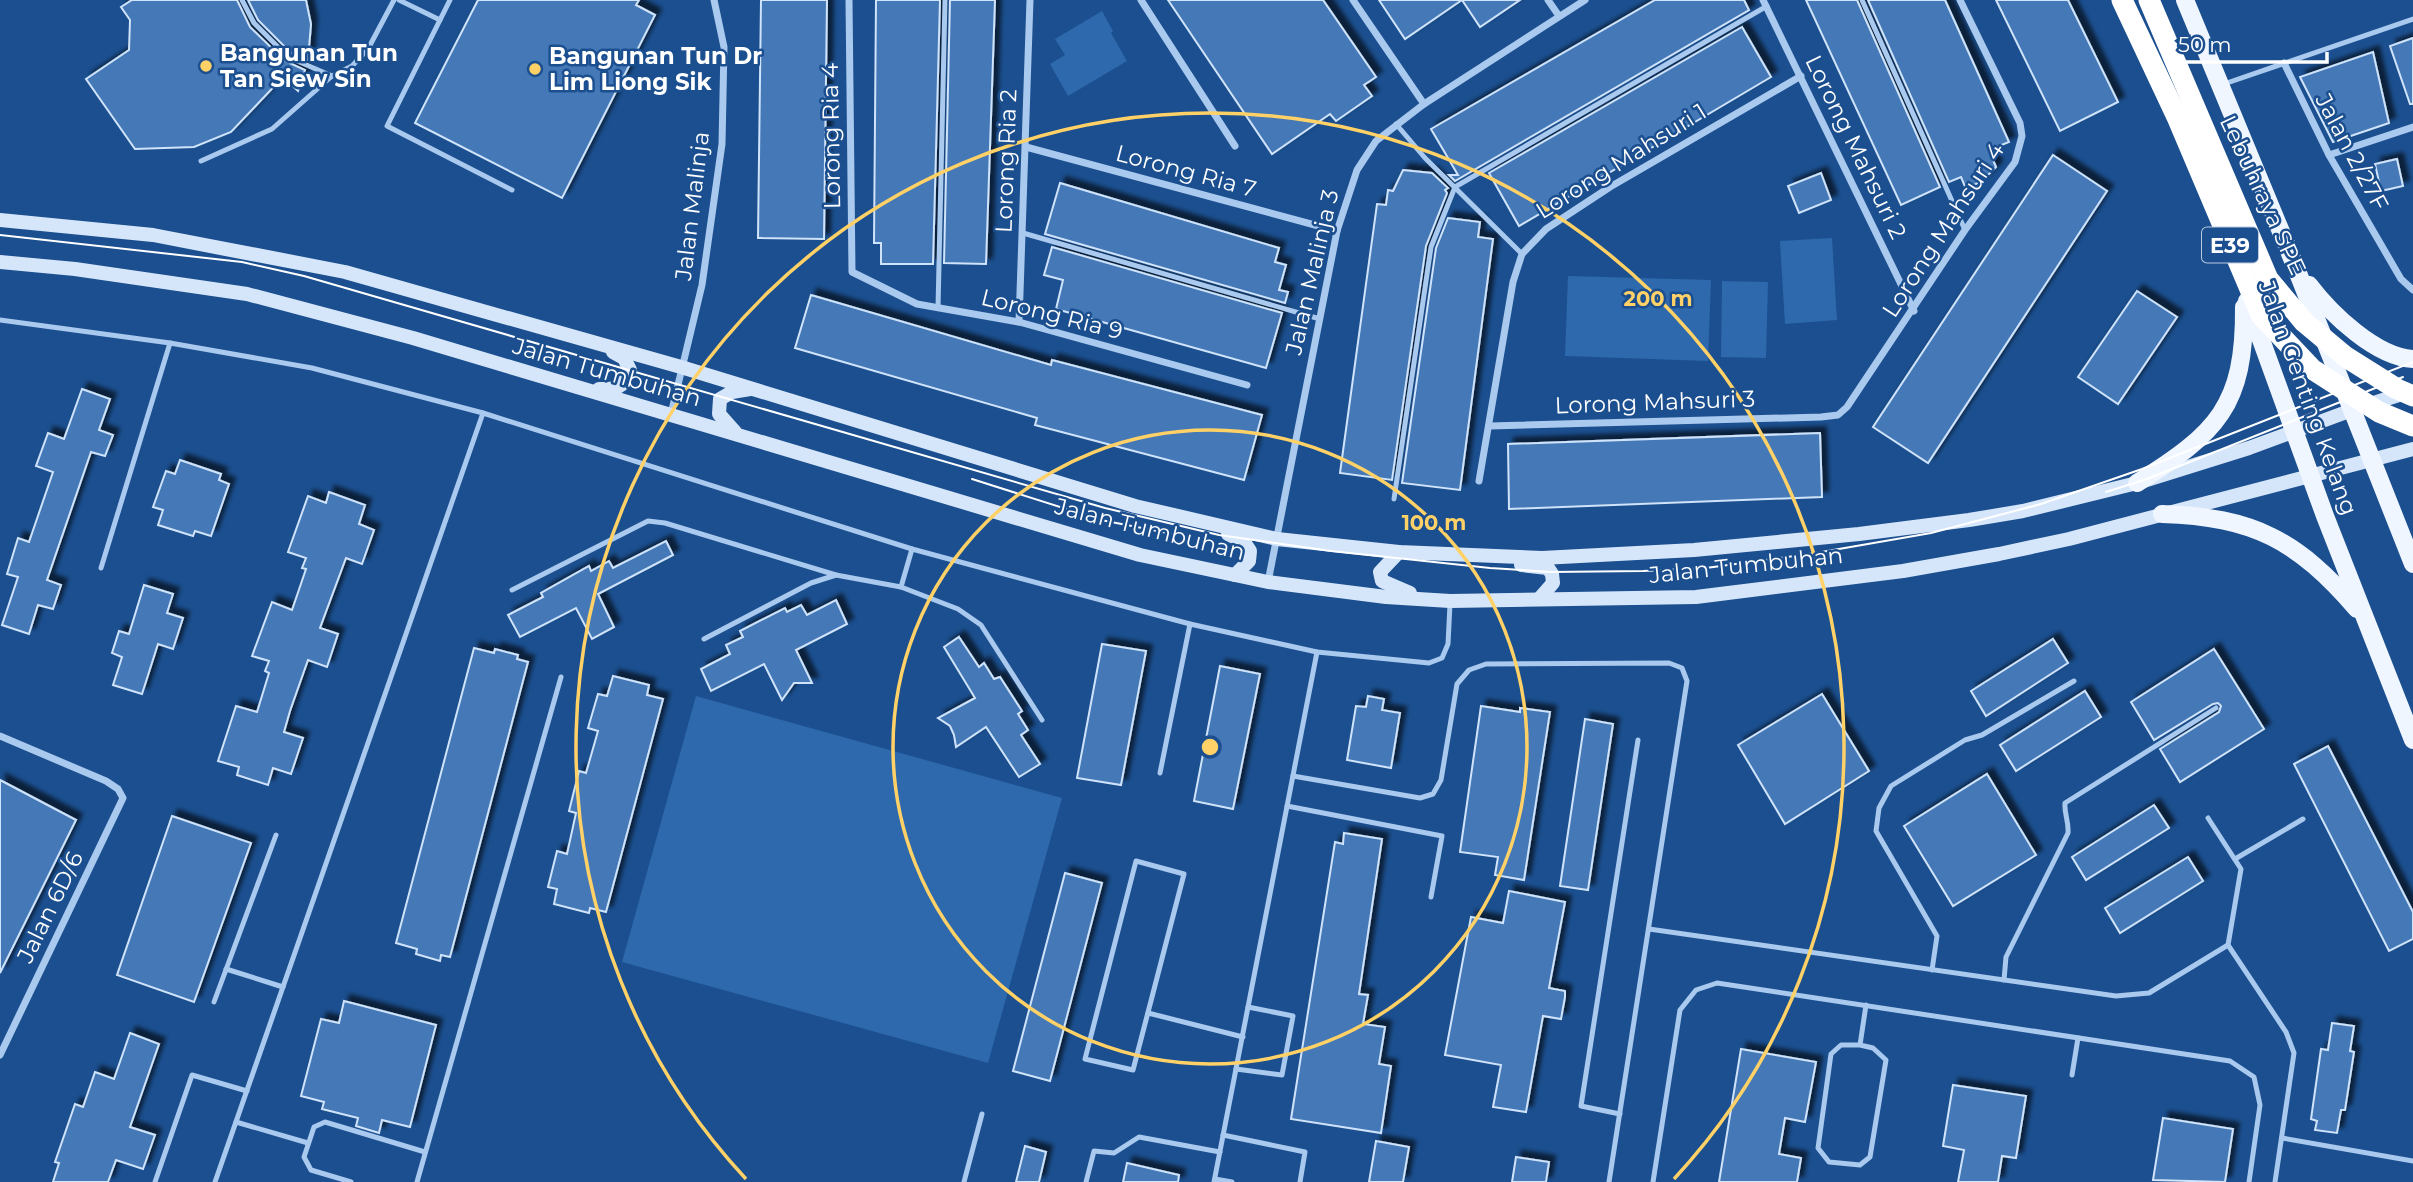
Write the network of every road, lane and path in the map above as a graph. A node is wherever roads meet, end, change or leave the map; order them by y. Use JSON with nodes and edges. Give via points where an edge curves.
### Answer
{"nodes":[{"id":1,"x":242,"y":0,"type":"edge"},
{"id":2,"x":394,"y":0,"type":"edge"},
{"id":3,"x":399,"y":0,"type":"edge"},
{"id":4,"x":450,"y":0,"type":"edge"},
{"id":5,"x":714,"y":0,"type":"edge"},
{"id":6,"x":849,"y":0,"type":"edge"},
{"id":7,"x":945,"y":0,"type":"edge"},
{"id":8,"x":1030,"y":0,"type":"edge"},
{"id":9,"x":1141,"y":0,"type":"edge"},
{"id":10,"x":1353,"y":0,"type":"edge"},
{"id":11,"x":1548,"y":0,"type":"edge"},
{"id":12,"x":1585,"y":0,"type":"edge"},
{"id":13,"x":1862,"y":0,"type":"edge"},
{"id":14,"x":1960,"y":0,"type":"edge"},
{"id":15,"x":2116,"y":0,"type":"edge"},
{"id":16,"x":2122,"y":0,"type":"edge"},
{"id":17,"x":2149,"y":0,"type":"edge"},
{"id":18,"x":2185,"y":0,"type":"edge"},
{"id":19,"x":1765,"y":3,"type":"edge"},
{"id":20,"x":1559,"y":16,"type":"junction"},
{"id":21,"x":2413,"y":19,"type":"edge"},
{"id":22,"x":440,"y":20,"type":"junction"},
{"id":23,"x":2284,"y":63,"type":"junction"},
{"id":24,"x":332,"y":76,"type":"junction"},
{"id":25,"x":1801,"y":76,"type":"junction"},
{"id":26,"x":2221,"y":85,"type":"junction"},
{"id":27,"x":1424,"y":104,"type":"junction"},
{"id":28,"x":1396,"y":124,"type":"junction"},
{"id":29,"x":2413,"y":127,"type":"edge"},
{"id":30,"x":1236,"y":146,"type":"dead end"},
{"id":31,"x":1026,"y":148,"type":"junction"},
{"id":32,"x":2329,"y":155,"type":"junction"},
{"id":33,"x":201,"y":161,"type":"dead end"},
{"id":34,"x":1455,"y":187,"type":"junction"},
{"id":35,"x":512,"y":190,"type":"dead end"},
{"id":36,"x":0,"y":220,"type":"edge"},
{"id":37,"x":1965,"y":230,"type":"junction"},
{"id":38,"x":1337,"y":231,"type":"junction"},
{"id":39,"x":1023,"y":233,"type":"junction"},
{"id":40,"x":1522,"y":254,"type":"junction"},
{"id":41,"x":0,"y":262,"type":"edge"},
{"id":42,"x":2297,"y":268,"type":"junction"},
{"id":43,"x":852,"y":272,"type":"joint"},
{"id":44,"x":2413,"y":290,"type":"edge"},
{"id":45,"x":2244,"y":293,"type":"junction"},
{"id":46,"x":937,"y":308,"type":"junction"},
{"id":47,"x":1914,"y":311,"type":"junction"},
{"id":48,"x":1320,"y":319,"type":"junction"},
{"id":49,"x":0,"y":320,"type":"edge"},
{"id":50,"x":1019,"y":322,"type":"junction"},
{"id":51,"x":170,"y":343,"type":"junction"},
{"id":52,"x":596,"y":343,"type":"junction"},
{"id":53,"x":2413,"y":359,"type":"edge"},
{"id":54,"x":681,"y":368,"type":"junction"},
{"id":55,"x":1247,"y":385,"type":"dead end"},
{"id":56,"x":580,"y":389,"type":"junction"},
{"id":57,"x":752,"y":389,"type":"junction"},
{"id":58,"x":2413,"y":390,"type":"edge"},
{"id":59,"x":2413,"y":396,"type":"edge"},
{"id":60,"x":2413,"y":404,"type":"edge"},
{"id":61,"x":2352,"y":410,"type":"junction"},
{"id":62,"x":483,"y":413,"type":"junction"},
{"id":63,"x":671,"y":414,"type":"junction"},
{"id":64,"x":1821,"y":416,"type":"joint"},
{"id":65,"x":2413,"y":424,"type":"edge"},
{"id":66,"x":1490,"y":426,"type":"junction"},
{"id":67,"x":2293,"y":431,"type":"junction"},
{"id":68,"x":739,"y":435,"type":"junction"},
{"id":69,"x":2413,"y":449,"type":"edge"},
{"id":70,"x":2372,"y":459,"type":"junction"},
{"id":71,"x":2311,"y":478,"type":"junction"},
{"id":72,"x":1479,"y":481,"type":"dead end"},
{"id":73,"x":2137,"y":483,"type":"junction"},
{"id":74,"x":1394,"y":499,"type":"dead end"},
{"id":75,"x":2162,"y":514,"type":"junction"},
{"id":76,"x":1208,"y":523,"type":"junction"},
{"id":77,"x":1277,"y":539,"type":"junction"},
{"id":78,"x":912,"y":549,"type":"junction"},
{"id":79,"x":1398,"y":552,"type":"junction"},
{"id":80,"x":1512,"y":557,"type":"junction"},
{"id":81,"x":2412,"y":560,"type":"edge"},
{"id":82,"x":101,"y":568,"type":"dead end"},
{"id":83,"x":836,"y":575,"type":"junction"},
{"id":84,"x":1235,"y":575,"type":"junction"},
{"id":85,"x":1268,"y":582,"type":"junction"},
{"id":86,"x":901,"y":587,"type":"junction"},
{"id":87,"x":512,"y":590,"type":"dead end"},
{"id":88,"x":1539,"y":599,"type":"junction"},
{"id":89,"x":1428,"y":600,"type":"junction"},
{"id":90,"x":1450,"y":601,"type":"junction"},
{"id":91,"x":2366,"y":620,"type":"junction"},
{"id":92,"x":1190,"y":624,"type":"junction"},
{"id":93,"x":704,"y":639,"type":"dead end"},
{"id":94,"x":1317,"y":652,"type":"junction"},
{"id":95,"x":561,"y":677,"type":"dead end"},
{"id":96,"x":2074,"y":681,"type":"dead end"},
{"id":97,"x":2216,"y":708,"type":"dead end"},
{"id":98,"x":1042,"y":720,"type":"dead end"},
{"id":99,"x":0,"y":736,"type":"edge"},
{"id":100,"x":1638,"y":740,"type":"dead end"},
{"id":101,"x":2413,"y":740,"type":"edge"},
{"id":102,"x":1160,"y":772,"type":"dead end"},
{"id":103,"x":1293,"y":776,"type":"junction"},
{"id":104,"x":1287,"y":806,"type":"junction"},
{"id":105,"x":2208,"y":818,"type":"dead end"},
{"id":106,"x":2303,"y":820,"type":"dead end"},
{"id":107,"x":276,"y":835,"type":"dead end"},
{"id":108,"x":2235,"y":859,"type":"junction"},
{"id":109,"x":1431,"y":897,"type":"dead end"},
{"id":110,"x":1649,"y":929,"type":"junction"},
{"id":111,"x":2228,"y":945,"type":"junction"},
{"id":112,"x":226,"y":969,"type":"junction"},
{"id":113,"x":1932,"y":970,"type":"junction"},
{"id":114,"x":2004,"y":980,"type":"junction"},
{"id":115,"x":283,"y":987,"type":"junction"},
{"id":116,"x":214,"y":1002,"type":"dead end"},
{"id":117,"x":1866,"y":1005,"type":"junction"},
{"id":118,"x":1248,"y":1007,"type":"junction"},
{"id":119,"x":1148,"y":1013,"type":"junction"},
{"id":120,"x":1242,"y":1037,"type":"junction"},
{"id":121,"x":2078,"y":1038,"type":"junction"},
{"id":122,"x":1860,"y":1045,"type":"junction"},
{"id":123,"x":0,"y":1055,"type":"edge"},
{"id":124,"x":1236,"y":1069,"type":"junction"},
{"id":125,"x":2072,"y":1075,"type":"dead end"},
{"id":126,"x":247,"y":1091,"type":"junction"},
{"id":127,"x":982,"y":1114,"type":"dead end"},
{"id":128,"x":1620,"y":1114,"type":"junction"},
{"id":129,"x":236,"y":1122,"type":"junction"},
{"id":130,"x":1223,"y":1135,"type":"junction"},
{"id":131,"x":2281,"y":1139,"type":"junction"},
{"id":132,"x":308,"y":1143,"type":"junction"},
{"id":133,"x":425,"y":1152,"type":"junction"},
{"id":134,"x":1220,"y":1152,"type":"junction"},
{"id":135,"x":2413,"y":1161,"type":"edge"},
{"id":136,"x":1215,"y":1181,"type":"edge"},
{"id":137,"x":155,"y":1182,"type":"edge"},
{"id":138,"x":215,"y":1182,"type":"edge"},
{"id":139,"x":351,"y":1182,"type":"edge"},
{"id":140,"x":417,"y":1182,"type":"edge"},
{"id":141,"x":964,"y":1182,"type":"edge"},
{"id":142,"x":1086,"y":1182,"type":"edge"},
{"id":143,"x":1232,"y":1182,"type":"edge"},
{"id":144,"x":1300,"y":1182,"type":"edge"},
{"id":145,"x":1609,"y":1182,"type":"edge"},
{"id":146,"x":1653,"y":1182,"type":"edge"},
{"id":147,"x":2249,"y":1182,"type":"edge"},
{"id":148,"x":2275,"y":1182,"type":"edge"}],
"edges":[{"from":1,"to":24,"type":"lane","via":[[254,23],[288,57]]},
{"from":2,"to":24,"type":"lane","via":[[368,49],[352,66]]},
{"from":3,"to":22,"type":"lane"},
{"from":4,"to":22,"type":"lane"},
{"from":5,"to":54,"type":"street","name":"Jalan Malinja","via":[[724,47],[722,144],[702,285]]},
{"from":6,"to":43,"type":"street","name":"Lorong Ria 4"},
{"from":7,"to":46,"type":"lane"},
{"from":8,"to":31,"type":"street","name":"Lorong Ria 2"},
{"from":9,"to":30,"type":"street"},
{"from":10,"to":27,"type":"street"},
{"from":11,"to":20,"type":"street"},
{"from":12,"to":20,"type":"street","name":"Jalan Malinja 3"},
{"from":13,"to":37,"type":"lane"},
{"from":14,"to":37,"type":"street","name":"Lorong Mahsuri 4","via":[[2020,123],[2022,136],[2015,162]]},
{"from":15,"to":45,"type":"main road","name":"Jalan Genting Kelang"},
{"from":16,"to":65,"type":"highway","name":"Lebuhraya SPE","number":"E39","bridge":true,"via":[[2261,314],[2312,369],[2379,412]]},
{"from":17,"to":59,"type":"highway","name":"Lebuhraya SPE","number":"E39","bridge":true,"via":[[2268,279],[2304,322],[2346,357]]},
{"from":18,"to":26,"type":"main road","name":"Jalan Genting Kelang"},
{"from":19,"to":25,"type":"street","name":"Lorong Mahsuri 2"},
{"from":19,"to":34,"type":"lane"},
{"from":20,"to":27,"type":"street","name":"Jalan Malinja 3"},
{"from":21,"to":23,"type":"lane"},
{"from":22,"to":35,"type":"lane","via":[[387,126]]},
{"from":23,"to":26,"type":"lane"},
{"from":23,"to":32,"type":"street","name":"Jalan 2/27F"},
{"from":24,"to":33,"type":"lane","via":[[272,130]]},
{"from":25,"to":40,"type":"street","name":"Lorong Mahsuri 1","via":[[1610,187],[1546,229]]},
{"from":25,"to":47,"type":"street","name":"Lorong Mahsuri 2"},
{"from":26,"to":42,"type":"main road","name":"Jalan Genting Kelang"},
{"from":27,"to":28,"type":"street","name":"Jalan Malinja 3"},
{"from":28,"to":34,"type":"lane"},
{"from":28,"to":38,"type":"street","name":"Jalan Malinja 3","via":[[1362,160]]},
{"from":29,"to":32,"type":"street"},
{"from":31,"to":38,"type":"street","name":"Lorong Ria 7"},
{"from":31,"to":39,"type":"street","name":"Lorong Ria 2"},
{"from":32,"to":44,"type":"street","name":"Jalan 2/27F","via":[[2401,279]]},
{"from":34,"to":40,"type":"lane"},
{"from":34,"to":74,"type":"lane","via":[[1431,247]]},
{"from":36,"to":52,"type":"main road","name":"Jalan Tumbuhan","via":[[153,234],[345,272]]},
{"from":37,"to":47,"type":"street","name":"Lorong Mahsuri 4"},
{"from":38,"to":48,"type":"street","name":"Jalan Malinja 3"},
{"from":39,"to":48,"type":"lane"},
{"from":39,"to":50,"type":"street","name":"Lorong Ria 2"},
{"from":40,"to":66,"type":"street","name":"Lorong Mahsuri 1","via":[[1513,282]]},
{"from":41,"to":56,"type":"main road","name":"Jalan Tumbuhan","via":[[247,294]]},
{"from":42,"to":53,"type":"main road","via":[[2333,313],[2363,337],[2385,351]]},
{"from":42,"to":61,"type":"main road","name":"Jalan Genting Kelang"},
{"from":43,"to":46,"type":"street","name":"Lorong Ria 9","via":[[918,304]]},
{"from":45,"to":67,"type":"main road","name":"Jalan Genting Kelang"},
{"from":45,"to":73,"type":"main road","via":[[2240,368],[2222,411],[2201,438]]},
{"from":46,"to":50,"type":"street","name":"Lorong Ria 9"},
{"from":47,"to":64,"type":"street","name":"Lorong Mahsuri 4","via":[[1847,407],[1838,415]]},
{"from":48,"to":77,"type":"street","name":"Jalan Malinja 3"},
{"from":49,"to":51,"type":"lane"},
{"from":50,"to":55,"type":"street","name":"Lorong Ria 9"},
{"from":51,"to":62,"type":"lane","via":[[312,368]]},
{"from":51,"to":82,"type":"lane"},
{"from":52,"to":54,"type":"main road","name":"Jalan Tumbuhan"},
{"from":52,"to":56,"type":"main road","via":[[624,358],[630,370],[626,382],[616,388]]},
{"from":54,"to":57,"type":"main road","name":"Jalan Tumbuhan"},
{"from":54,"to":63,"type":"street","name":"Jalan Malinja"},
{"from":56,"to":63,"type":"main road","name":"Jalan Tumbuhan"},
{"from":57,"to":68,"type":"main road","via":[[720,399],[719,414]]},
{"from":57,"to":76,"type":"main road","name":"Jalan Tumbuhan","via":[[1135,506]]},
{"from":58,"to":61,"type":"main road","name":"Jalan Tumbuhan"},
{"from":60,"to":65,"type":"main road"},
{"from":61,"to":67,"type":"main road","name":"Jalan Tumbuhan"},
{"from":61,"to":70,"type":"main road","name":"Jalan Genting Kelang"},
{"from":62,"to":78,"type":"lane"},
{"from":62,"to":115,"type":"lane"},
{"from":63,"to":68,"type":"main road","name":"Jalan Tumbuhan"},
{"from":64,"to":66,"type":"street","name":"Lorong Mahsuri 3"},
{"from":66,"to":72,"type":"street","name":"Lorong Mahsuri 1"},
{"from":67,"to":71,"type":"main road","name":"Jalan Genting Kelang"},
{"from":67,"to":73,"type":"main road","name":"Jalan Tumbuhan"},
{"from":68,"to":84,"type":"main road","name":"Jalan Tumbuhan","via":[[1140,555]]},
{"from":69,"to":70,"type":"main road","name":"Jalan Tumbuhan"},
{"from":70,"to":71,"type":"main road","name":"Jalan Tumbuhan"},
{"from":70,"to":81,"type":"main road","name":"Jalan Genting Kelang"},
{"from":71,"to":75,"type":"main road","name":"Jalan Tumbuhan"},
{"from":71,"to":91,"type":"main road","name":"Jalan Genting Kelang"},
{"from":73,"to":80,"type":"main road","name":"Jalan Tumbuhan","via":[[2023,511],[1859,534],[1694,550]]},
{"from":75,"to":88,"type":"main road","name":"Jalan Tumbuhan","via":[[2022,549],[1903,571],[1696,597]]},
{"from":75,"to":91,"type":"main road","via":[[2228,521],[2277,537],[2311,561]]},
{"from":76,"to":77,"type":"main road","name":"Jalan Tumbuhan"},
{"from":76,"to":84,"type":"main road","via":[[1244,542],[1250,551],[1249,561]]},
{"from":77,"to":79,"type":"main road","name":"Jalan Tumbuhan"},
{"from":77,"to":85,"type":"street","name":"Jalan Malinja 3"},
{"from":78,"to":86,"type":"lane"},
{"from":78,"to":92,"type":"lane"},
{"from":79,"to":80,"type":"main road","name":"Jalan Tumbuhan"},
{"from":79,"to":89,"type":"main road","via":[[1380,572],[1382,581]]},
{"from":80,"to":88,"type":"main road","via":[[1522,566],[1548,569],[1552,574],[1553,583]]},
{"from":83,"to":86,"type":"lane"},
{"from":83,"to":87,"type":"lane","via":[[648,521]]},
{"from":83,"to":93,"type":"lane","via":[[811,583]]},
{"from":84,"to":85,"type":"main road","name":"Jalan Tumbuhan"},
{"from":85,"to":89,"type":"main road","name":"Jalan Tumbuhan"},
{"from":86,"to":98,"type":"lane","via":[[958,610],[981,625]]},
{"from":88,"to":90,"type":"main road","name":"Jalan Tumbuhan"},
{"from":89,"to":90,"type":"main road","name":"Jalan Tumbuhan"},
{"from":90,"to":94,"type":"lane","via":[[1448,644],[1442,658],[1429,663]]},
{"from":91,"to":101,"type":"main road","name":"Jalan Genting Kelang"},
{"from":92,"to":94,"type":"lane"},
{"from":92,"to":102,"type":"lane"},
{"from":94,"to":103,"type":"lane"},
{"from":95,"to":133,"type":"lane"},
{"from":96,"to":113,"type":"lane","via":[[1891,786],[1879,808],[1876,831],[1937,936]]},
{"from":97,"to":114,"type":"lane","via":[[2065,803],[2068,833],[2006,957]]},
{"from":99,"to":123,"type":"street","name":"Jalan 6D/6","via":[[106,781],[122,795],[123,802]]},
{"from":100,"to":128,"type":"lane","via":[[1581,1106]]},
{"from":103,"to":104,"type":"lane"},
{"from":103,"to":110,"type":"lane","via":[[1420,798],[1433,794],[1441,780],[1457,684],[1469,670],[1486,664],[1669,663],[1682,668],[1687,681]]},
{"from":104,"to":109,"type":"lane","via":[[1442,836]]},
{"from":104,"to":118,"type":"lane"},
{"from":105,"to":108,"type":"lane"},
{"from":106,"to":108,"type":"lane"},
{"from":107,"to":112,"type":"lane"},
{"from":108,"to":111,"type":"lane","via":[[2241,869]]},
{"from":110,"to":113,"type":"lane"},
{"from":110,"to":128,"type":"lane"},
{"from":111,"to":114,"type":"lane","via":[[2149,993],[2116,996]]},
{"from":111,"to":131,"type":"lane","via":[[2286,1032],[2294,1053]]},
{"from":112,"to":115,"type":"lane"},
{"from":112,"to":116,"type":"lane"},
{"from":113,"to":114,"type":"lane"},
{"from":115,"to":126,"type":"lane"},
{"from":117,"to":121,"type":"lane"},
{"from":117,"to":122,"type":"lane"},
{"from":117,"to":146,"type":"lane","via":[[1717,983],[1696,990],[1680,1010]]},
{"from":118,"to":120,"type":"lane"},
{"from":118,"to":124,"type":"lane","via":[[1293,1016],[1282,1075]]},
{"from":119,"to":119,"type":"lane","via":[[1133,1070],[1085,1059],[1136,860],[1184,874]]},
{"from":119,"to":120,"type":"lane"},
{"from":120,"to":124,"type":"lane"},
{"from":121,"to":125,"type":"lane"},
{"from":121,"to":147,"type":"lane","via":[[2230,1061],[2254,1077],[2260,1105]]},
{"from":122,"to":122,"type":"lane","via":[[1873,1048],[1886,1060],[1870,1157],[1860,1165],[1829,1162],[1818,1148],[1831,1054],[1841,1045]]},
{"from":124,"to":130,"type":"lane"},
{"from":126,"to":129,"type":"lane"},
{"from":126,"to":137,"type":"lane","via":[[192,1075]]},
{"from":127,"to":141,"type":"lane"},
{"from":128,"to":145,"type":"lane"},
{"from":129,"to":132,"type":"lane"},
{"from":129,"to":138,"type":"lane"},
{"from":130,"to":134,"type":"lane"},
{"from":130,"to":144,"type":"lane","via":[[1306,1152]]},
{"from":131,"to":135,"type":"lane"},
{"from":131,"to":148,"type":"lane"},
{"from":132,"to":133,"type":"lane","via":[[314,1127],[325,1122]]},
{"from":132,"to":139,"type":"lane","via":[[304,1157],[311,1170]]},
{"from":133,"to":140,"type":"lane"},
{"from":134,"to":136,"type":"lane"},
{"from":134,"to":142,"type":"lane","via":[[1139,1137],[1114,1153],[1094,1151]]},
{"from":136,"to":143,"type":"lane"}]}
